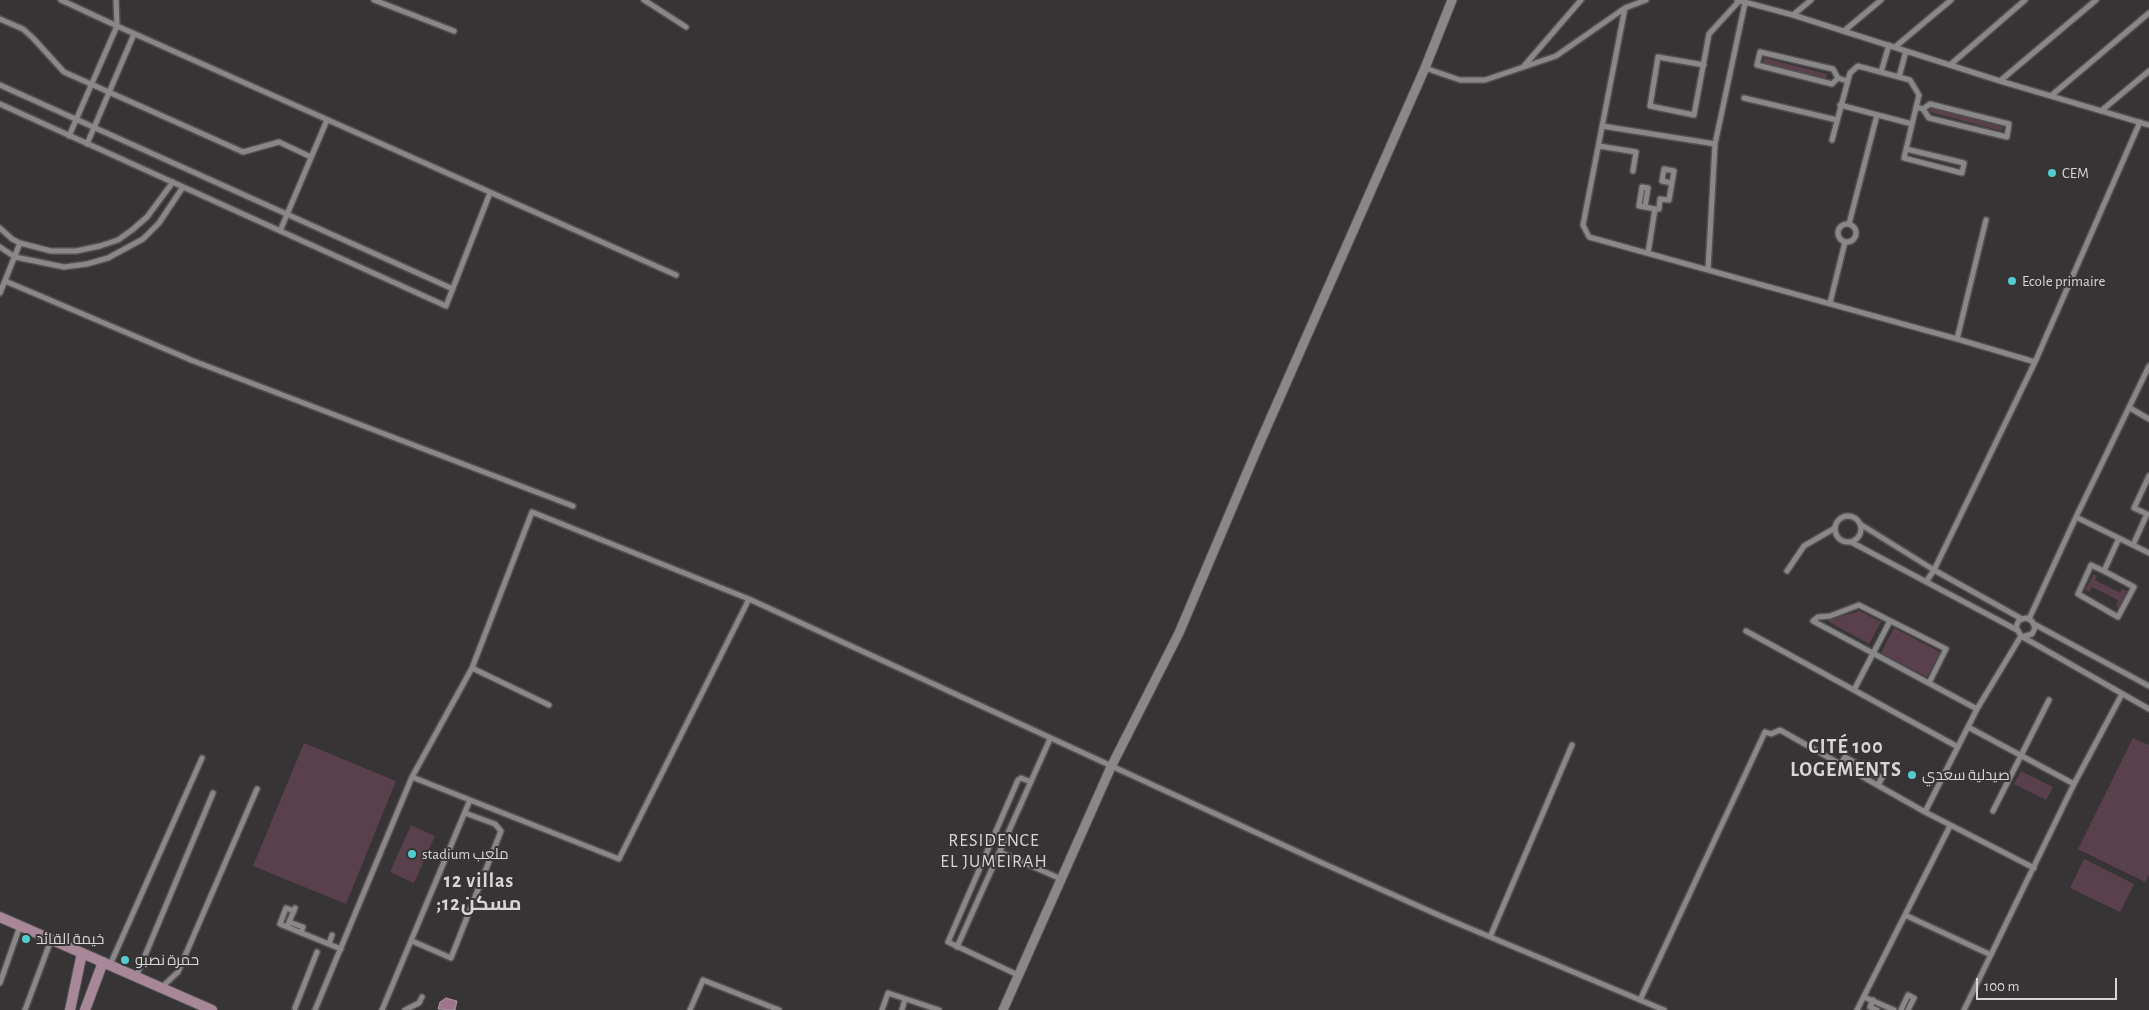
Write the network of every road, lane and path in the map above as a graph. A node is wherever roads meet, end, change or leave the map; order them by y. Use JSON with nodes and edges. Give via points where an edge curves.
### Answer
{"nodes":[{"id":1,"x":61,"y":0,"type":"edge"},
{"id":2,"x":116,"y":0,"type":"edge"},
{"id":3,"x":374,"y":0,"type":"edge"},
{"id":4,"x":644,"y":0,"type":"edge"},
{"id":5,"x":1452,"y":0,"type":"edge"},
{"id":6,"x":1581,"y":0,"type":"edge"},
{"id":7,"x":1646,"y":0,"type":"edge"},
{"id":8,"x":1810,"y":0,"type":"edge"},
{"id":9,"x":1881,"y":0,"type":"edge"},
{"id":10,"x":1951,"y":0,"type":"edge"},
{"id":11,"x":2024,"y":0,"type":"edge"},
{"id":12,"x":2096,"y":0,"type":"edge"},
{"id":13,"x":1740,"y":1,"type":"edge"},
{"id":14,"x":1625,"y":8,"type":"junction"},
{"id":15,"x":2149,"y":13,"type":"edge"},
{"id":16,"x":1792,"y":15,"type":"junction"},
{"id":17,"x":0,"y":19,"type":"edge"},
{"id":18,"x":117,"y":26,"type":"junction"},
{"id":19,"x":686,"y":26,"type":"dead end"},
{"id":20,"x":454,"y":31,"type":"dead end"},
{"id":21,"x":1844,"y":31,"type":"junction"},
{"id":22,"x":134,"y":34,"type":"junction"},
{"id":23,"x":1888,"y":45,"type":"junction"},
{"id":24,"x":1896,"y":47,"type":"junction"},
{"id":25,"x":1906,"y":51,"type":"junction"},
{"id":26,"x":1704,"y":65,"type":"junction"},
{"id":27,"x":1950,"y":65,"type":"junction"},
{"id":28,"x":1524,"y":67,"type":"junction"},
{"id":29,"x":1425,"y":68,"type":"junction"},
{"id":30,"x":2149,"y":71,"type":"edge"},
{"id":31,"x":1881,"y":72,"type":"junction"},
{"id":32,"x":1900,"y":77,"type":"junction"},
{"id":33,"x":1838,"y":78,"type":"junction"},
{"id":34,"x":1847,"y":81,"type":"junction"},
{"id":35,"x":2000,"y":81,"type":"junction"},
{"id":36,"x":92,"y":84,"type":"junction"},
{"id":37,"x":0,"y":85,"type":"edge"},
{"id":38,"x":109,"y":92,"type":"junction"},
{"id":39,"x":2052,"y":96,"type":"junction"},
{"id":40,"x":1744,"y":98,"type":"dead end"},
{"id":41,"x":0,"y":104,"type":"edge"},
{"id":42,"x":1840,"y":105,"type":"junction"},
{"id":43,"x":1916,"y":107,"type":"junction"},
{"id":44,"x":1923,"y":109,"type":"junction"},
{"id":45,"x":2101,"y":111,"type":"junction"},
{"id":46,"x":1877,"y":115,"type":"junction"},
{"id":47,"x":76,"y":119,"type":"junction"},
{"id":48,"x":327,"y":120,"type":"junction"},
{"id":49,"x":1837,"y":120,"type":"junction"},
{"id":50,"x":2140,"y":122,"type":"junction"},
{"id":51,"x":1912,"y":124,"type":"junction"},
{"id":52,"x":2149,"y":125,"type":"edge"},
{"id":53,"x":1602,"y":126,"type":"junction"},
{"id":54,"x":94,"y":127,"type":"junction"},
{"id":55,"x":69,"y":136,"type":"junction"},
{"id":56,"x":1832,"y":140,"type":"dead end"},
{"id":57,"x":87,"y":144,"type":"junction"},
{"id":58,"x":1715,"y":144,"type":"junction"},
{"id":59,"x":1598,"y":146,"type":"junction"},
{"id":60,"x":1906,"y":149,"type":"junction"},
{"id":61,"x":311,"y":157,"type":"junction"},
{"id":62,"x":1633,"y":171,"type":"dead end"},
{"id":63,"x":173,"y":182,"type":"junction"},
{"id":64,"x":1672,"y":183,"type":"dead end"},
{"id":65,"x":184,"y":187,"type":"junction"},
{"id":66,"x":490,"y":193,"type":"junction"},
{"id":67,"x":1645,"y":207,"type":"dead end"},
{"id":68,"x":1656,"y":208,"type":"junction"},
{"id":69,"x":287,"y":214,"type":"junction"},
{"id":70,"x":1986,"y":220,"type":"dead end"},
{"id":71,"x":1849,"y":224,"type":"junction"},
{"id":72,"x":0,"y":228,"type":"edge"},
{"id":73,"x":280,"y":231,"type":"junction"},
{"id":74,"x":1845,"y":242,"type":"junction"},
{"id":75,"x":20,"y":243,"type":"junction"},
{"id":76,"x":0,"y":247,"type":"edge"},
{"id":77,"x":1648,"y":253,"type":"junction"},
{"id":78,"x":15,"y":257,"type":"junction"},
{"id":79,"x":1708,"y":270,"type":"junction"},
{"id":80,"x":676,"y":275,"type":"dead end"},
{"id":81,"x":5,"y":281,"type":"junction"},
{"id":82,"x":453,"y":289,"type":"junction"},
{"id":83,"x":0,"y":293,"type":"edge"},
{"id":84,"x":1830,"y":303,"type":"junction"},
{"id":85,"x":1957,"y":338,"type":"junction"},
{"id":86,"x":2036,"y":362,"type":"junction"},
{"id":87,"x":2149,"y":366,"type":"edge"},
{"id":88,"x":2130,"y":408,"type":"junction"},
{"id":89,"x":2149,"y":419,"type":"edge"},
{"id":90,"x":2149,"y":476,"type":"edge"},
{"id":91,"x":573,"y":506,"type":"dead end"},
{"id":92,"x":2076,"y":517,"type":"junction"},
{"id":93,"x":1860,"y":524,"type":"junction"},
{"id":94,"x":1835,"y":528,"type":"junction"},
{"id":95,"x":2119,"y":538,"type":"junction"},
{"id":96,"x":1850,"y":542,"type":"junction"},
{"id":97,"x":2133,"y":545,"type":"junction"},
{"id":98,"x":2149,"y":553,"type":"edge"},
{"id":99,"x":1934,"y":570,"type":"junction"},
{"id":100,"x":1787,"y":571,"type":"dead end"},
{"id":101,"x":2104,"y":571,"type":"junction"},
{"id":102,"x":1926,"y":582,"type":"junction"},
{"id":103,"x":749,"y":599,"type":"junction"},
{"id":104,"x":2022,"y":619,"type":"junction"},
{"id":105,"x":2029,"y":619,"type":"junction"},
{"id":106,"x":1890,"y":621,"type":"junction"},
{"id":107,"x":2034,"y":624,"type":"junction"},
{"id":108,"x":2016,"y":630,"type":"junction"},
{"id":109,"x":1746,"y":631,"type":"dead end"},
{"id":110,"x":2023,"y":636,"type":"junction"},
{"id":111,"x":1873,"y":653,"type":"junction"},
{"id":112,"x":472,"y":668,"type":"junction"},
{"id":113,"x":1929,"y":683,"type":"junction"},
{"id":114,"x":2149,"y":686,"type":"edge"},
{"id":115,"x":1854,"y":690,"type":"junction"},
{"id":116,"x":2122,"y":694,"type":"junction"},
{"id":117,"x":2049,"y":700,"type":"dead end"},
{"id":118,"x":549,"y":705,"type":"dead end"},
{"id":119,"x":1977,"y":709,"type":"junction"},
{"id":120,"x":2149,"y":709,"type":"edge"},
{"id":121,"x":1968,"y":727,"type":"junction"},
{"id":122,"x":1050,"y":739,"type":"junction"},
{"id":123,"x":1572,"y":745,"type":"dead end"},
{"id":124,"x":1958,"y":747,"type":"junction"},
{"id":125,"x":2021,"y":756,"type":"junction"},
{"id":126,"x":202,"y":758,"type":"dead end"},
{"id":127,"x":1841,"y":764,"type":"junction"},
{"id":128,"x":1110,"y":767,"type":"junction"},
{"id":129,"x":412,"y":777,"type":"junction"},
{"id":130,"x":1031,"y":782,"type":"junction"},
{"id":131,"x":2074,"y":784,"type":"junction"},
{"id":132,"x":1878,"y":785,"type":"junction"},
{"id":133,"x":257,"y":789,"type":"dead end"},
{"id":134,"x":213,"y":793,"type":"dead end"},
{"id":135,"x":470,"y":800,"type":"junction"},
{"id":136,"x":1993,"y":811,"type":"dead end"},
{"id":137,"x":1925,"y":812,"type":"junction"},
{"id":138,"x":464,"y":813,"type":"junction"},
{"id":139,"x":1950,"y":826,"type":"junction"},
{"id":140,"x":1000,"y":852,"type":"junction"},
{"id":141,"x":2034,"y":868,"type":"junction"},
{"id":142,"x":1062,"y":879,"type":"junction"},
{"id":143,"x":1905,"y":915,"type":"junction"},
{"id":144,"x":0,"y":918,"type":"edge"},
{"id":145,"x":288,"y":925,"type":"junction"},
{"id":146,"x":20,"y":926,"type":"junction"},
{"id":147,"x":332,"y":935,"type":"dead end"},
{"id":148,"x":1490,"y":937,"type":"junction"},
{"id":149,"x":51,"y":940,"type":"junction"},
{"id":150,"x":412,"y":941,"type":"junction"},
{"id":151,"x":329,"y":944,"type":"junction"},
{"id":152,"x":957,"y":947,"type":"junction"},
{"id":153,"x":341,"y":948,"type":"junction"},
{"id":154,"x":317,"y":952,"type":"dead end"},
{"id":155,"x":82,"y":953,"type":"junction"},
{"id":156,"x":1991,"y":955,"type":"junction"},
{"id":157,"x":106,"y":964,"type":"junction"},
{"id":158,"x":1018,"y":975,"type":"junction"},
{"id":159,"x":136,"y":977,"type":"junction"},
{"id":160,"x":0,"y":983,"type":"edge"},
{"id":161,"x":162,"y":988,"type":"junction"},
{"id":162,"x":422,"y":997,"type":"dead end"},
{"id":163,"x":1864,"y":997,"type":"junction"},
{"id":164,"x":905,"y":999,"type":"junction"},
{"id":165,"x":1640,"y":1000,"type":"junction"},
{"id":166,"x":1873,"y":1000,"type":"junction"},
{"id":167,"x":776,"y":1009,"type":"edge"},
{"id":168,"x":1888,"y":1009,"type":"edge"},
{"id":169,"x":25,"y":1010,"type":"edge"},
{"id":170,"x":70,"y":1010,"type":"edge"},
{"id":171,"x":85,"y":1010,"type":"edge"},
{"id":172,"x":212,"y":1010,"type":"edge"},
{"id":173,"x":296,"y":1010,"type":"edge"},
{"id":174,"x":315,"y":1010,"type":"edge"},
{"id":175,"x":382,"y":1010,"type":"edge"},
{"id":176,"x":405,"y":1010,"type":"edge"},
{"id":177,"x":690,"y":1010,"type":"edge"},
{"id":178,"x":882,"y":1010,"type":"edge"},
{"id":179,"x":902,"y":1010,"type":"edge"},
{"id":180,"x":939,"y":1010,"type":"edge"},
{"id":181,"x":1003,"y":1010,"type":"edge"},
{"id":182,"x":1664,"y":1010,"type":"edge"},
{"id":183,"x":1857,"y":1010,"type":"edge"},
{"id":184,"x":1877,"y":1010,"type":"edge"},
{"id":185,"x":1894,"y":1010,"type":"edge"},
{"id":186,"x":1900,"y":1010,"type":"edge"},
{"id":187,"x":1908,"y":1010,"type":"edge"},
{"id":188,"x":1964,"y":1010,"type":"edge"}],
"edges":[{"from":1,"to":18,"type":"street"},
{"from":2,"to":18,"type":"street"},
{"from":3,"to":20,"type":"street"},
{"from":4,"to":19,"type":"street"},
{"from":5,"to":29,"type":"street"},
{"from":6,"to":28,"type":"street"},
{"from":7,"to":14,"type":"street"},
{"from":8,"to":16,"type":"street"},
{"from":9,"to":21,"type":"street"},
{"from":10,"to":24,"type":"street"},
{"from":11,"to":27,"type":"street"},
{"from":12,"to":35,"type":"street"},
{"from":13,"to":16,"type":"street"},
{"from":13,"to":26,"type":"street","via":[[1710,34]]},
{"from":13,"to":58,"type":"street"},
{"from":14,"to":28,"type":"street","via":[[1556,56]]},
{"from":14,"to":53,"type":"street"},
{"from":15,"to":39,"type":"street"},
{"from":16,"to":21,"type":"street"},
{"from":17,"to":36,"type":"street","via":[[23,29],[64,72]]},
{"from":18,"to":22,"type":"street"},
{"from":18,"to":36,"type":"street"},
{"from":21,"to":23,"type":"street"},
{"from":22,"to":38,"type":"street"},
{"from":22,"to":48,"type":"street"},
{"from":23,"to":24,"type":"street"},
{"from":23,"to":31,"type":"street"},
{"from":24,"to":25,"type":"street"},
{"from":25,"to":27,"type":"street"},
{"from":25,"to":32,"type":"street"},
{"from":26,"to":26,"type":"street","via":[[1658,58],[1650,106],[1694,115]]},
{"from":27,"to":35,"type":"street"},
{"from":28,"to":29,"type":"street","via":[[1484,80],[1460,80]]},
{"from":29,"to":128,"type":"street","via":[[1179,633]]},
{"from":30,"to":45,"type":"street"},
{"from":31,"to":32,"type":"street"},
{"from":31,"to":34,"type":"street","via":[[1858,66]]},
{"from":32,"to":43,"type":"street","via":[[1910,80],[1919,95]]},
{"from":33,"to":33,"type":"street","via":[[1833,69],[1760,52],[1757,65],[1832,84]]},
{"from":33,"to":34,"type":"street"},
{"from":34,"to":42,"type":"street"},
{"from":35,"to":39,"type":"street"},
{"from":36,"to":38,"type":"street"},
{"from":36,"to":47,"type":"street"},
{"from":37,"to":47,"type":"street"},
{"from":38,"to":54,"type":"street"},
{"from":38,"to":61,"type":"street","via":[[243,152],[279,142]]},
{"from":39,"to":45,"type":"street"},
{"from":40,"to":49,"type":"street"},
{"from":41,"to":55,"type":"street"},
{"from":42,"to":46,"type":"street"},
{"from":42,"to":49,"type":"street"},
{"from":43,"to":44,"type":"street"},
{"from":43,"to":51,"type":"street"},
{"from":44,"to":44,"type":"street","via":[[1930,104],[2009,124],[2007,137],[1929,118]]},
{"from":45,"to":50,"type":"street"},
{"from":46,"to":51,"type":"street"},
{"from":46,"to":71,"type":"street"},
{"from":47,"to":54,"type":"street"},
{"from":47,"to":55,"type":"street"},
{"from":48,"to":61,"type":"street"},
{"from":48,"to":66,"type":"street"},
{"from":49,"to":56,"type":"street"},
{"from":50,"to":52,"type":"street"},
{"from":50,"to":86,"type":"street"},
{"from":51,"to":60,"type":"street"},
{"from":53,"to":58,"type":"street"},
{"from":53,"to":59,"type":"street"},
{"from":54,"to":57,"type":"street"},
{"from":54,"to":69,"type":"street"},
{"from":55,"to":57,"type":"street"},
{"from":57,"to":63,"type":"street"},
{"from":58,"to":79,"type":"street"},
{"from":59,"to":62,"type":"street","via":[[1636,152]]},
{"from":59,"to":77,"type":"street","via":[[1584,225],[1589,236]]},
{"from":60,"to":60,"type":"street","via":[[1964,162],[1962,172],[1904,158]]},
{"from":61,"to":69,"type":"street"},
{"from":63,"to":65,"type":"street"},
{"from":63,"to":75,"type":"street","via":[[147,216],[118,240],[76,251],[51,251]]},
{"from":64,"to":68,"type":"street","via":[[1669,200],[1660,199],[1659,209]]},
{"from":65,"to":73,"type":"street"},
{"from":65,"to":78,"type":"street","via":[[159,223],[143,239],[108,258],[64,266]]},
{"from":66,"to":80,"type":"street"},
{"from":66,"to":82,"type":"street"},
{"from":67,"to":68,"type":"street"},
{"from":68,"to":77,"type":"street"},
{"from":69,"to":73,"type":"street"},
{"from":69,"to":82,"type":"street"},
{"from":70,"to":85,"type":"street"},
{"from":71,"to":74,"type":"street","via":[[1841,226],[1838,231],[1838,237]]},
{"from":71,"to":74,"type":"street","via":[[1856,230],[1856,238]]},
{"from":72,"to":75,"type":"street"},
{"from":73,"to":82,"type":"street","via":[[446,306]]},
{"from":74,"to":84,"type":"street"},
{"from":75,"to":78,"type":"street"},
{"from":76,"to":78,"type":"street"},
{"from":77,"to":79,"type":"street"},
{"from":78,"to":81,"type":"street"},
{"from":79,"to":84,"type":"street"},
{"from":81,"to":83,"type":"street"},
{"from":81,"to":91,"type":"street","via":[[191,360]]},
{"from":84,"to":85,"type":"street"},
{"from":85,"to":86,"type":"street"},
{"from":86,"to":99,"type":"street"},
{"from":87,"to":88,"type":"street"},
{"from":88,"to":89,"type":"street"},
{"from":88,"to":92,"type":"street"},
{"from":90,"to":97,"type":"street","via":[[2134,508],[2147,514]]},
{"from":92,"to":95,"type":"street"},
{"from":92,"to":105,"type":"street"},
{"from":93,"to":94,"type":"street","via":[[1857,519],[1846,516],[1836,523]]},
{"from":93,"to":96,"type":"street","via":[[1860,535]]},
{"from":93,"to":99,"type":"street"},
{"from":94,"to":96,"type":"street","via":[[1839,539]]},
{"from":94,"to":100,"type":"street","via":[[1804,546]]},
{"from":95,"to":97,"type":"street"},
{"from":95,"to":101,"type":"street"},
{"from":96,"to":102,"type":"street"},
{"from":97,"to":98,"type":"street"},
{"from":99,"to":102,"type":"street"},
{"from":99,"to":104,"type":"street"},
{"from":101,"to":101,"type":"street","via":[[2134,587],[2118,618],[2078,594],[2091,565]]},
{"from":102,"to":108,"type":"street"},
{"from":103,"to":112,"type":"street","via":[[532,512]]},
{"from":103,"to":122,"type":"street"},
{"from":103,"to":135,"type":"street","via":[[619,859]]},
{"from":104,"to":105,"type":"street"},
{"from":104,"to":108,"type":"street"},
{"from":105,"to":107,"type":"street"},
{"from":106,"to":111,"type":"street"},
{"from":106,"to":111,"type":"street","via":[[1859,606],[1818,617],[1814,621]]},
{"from":106,"to":113,"type":"street","via":[[1946,649]]},
{"from":107,"to":110,"type":"street","via":[[2034,631]]},
{"from":107,"to":114,"type":"street"},
{"from":108,"to":110,"type":"street"},
{"from":109,"to":115,"type":"street"},
{"from":110,"to":116,"type":"street"},
{"from":110,"to":119,"type":"street"},
{"from":111,"to":113,"type":"street"},
{"from":111,"to":115,"type":"street"},
{"from":112,"to":118,"type":"street"},
{"from":112,"to":129,"type":"street"},
{"from":113,"to":119,"type":"street"},
{"from":115,"to":124,"type":"street"},
{"from":116,"to":120,"type":"street"},
{"from":116,"to":131,"type":"street"},
{"from":117,"to":125,"type":"street"},
{"from":119,"to":121,"type":"street"},
{"from":121,"to":124,"type":"street"},
{"from":121,"to":125,"type":"street"},
{"from":122,"to":128,"type":"street"},
{"from":122,"to":130,"type":"street"},
{"from":123,"to":148,"type":"street"},
{"from":124,"to":137,"type":"street"},
{"from":125,"to":131,"type":"street"},
{"from":125,"to":136,"type":"street"},
{"from":126,"to":157,"type":"street"},
{"from":127,"to":132,"type":"street"},
{"from":127,"to":132,"type":"street","via":[[1845,757],[1882,778]]},
{"from":127,"to":165,"type":"street","via":[[1780,730],[1771,734],[1766,732]]},
{"from":128,"to":142,"type":"street"},
{"from":128,"to":148,"type":"street"},
{"from":129,"to":135,"type":"street"},
{"from":129,"to":153,"type":"street"},
{"from":130,"to":140,"type":"street"},
{"from":130,"to":152,"type":"street","via":[[1018,780],[948,941]]},
{"from":131,"to":141,"type":"street"},
{"from":132,"to":137,"type":"street"},
{"from":133,"to":161,"type":"street","via":[[178,972]]},
{"from":134,"to":159,"type":"street"},
{"from":135,"to":138,"type":"street"},
{"from":137,"to":139,"type":"street"},
{"from":138,"to":150,"type":"street"},
{"from":138,"to":150,"type":"street","via":[[495,824],[501,832],[451,958]]},
{"from":139,"to":141,"type":"street"},
{"from":139,"to":143,"type":"street"},
{"from":140,"to":142,"type":"street"},
{"from":140,"to":152,"type":"street"},
{"from":141,"to":156,"type":"street"},
{"from":142,"to":158,"type":"street"},
{"from":143,"to":156,"type":"street"},
{"from":143,"to":163,"type":"street"},
{"from":144,"to":146,"type":"main road"},
{"from":145,"to":145,"type":"street","via":[[294,909],[286,908],[280,924]]},
{"from":145,"to":151,"type":"street","via":[[303,927],[301,933]]},
{"from":146,"to":149,"type":"main road"},
{"from":146,"to":160,"type":"street"},
{"from":147,"to":151,"type":"street"},
{"from":148,"to":165,"type":"street"},
{"from":149,"to":155,"type":"main road"},
{"from":149,"to":169,"type":"street"},
{"from":150,"to":175,"type":"street"},
{"from":151,"to":153,"type":"street"},
{"from":152,"to":158,"type":"street"},
{"from":153,"to":174,"type":"street"},
{"from":154,"to":173,"type":"street"},
{"from":155,"to":157,"type":"main road"},
{"from":155,"to":170,"type":"main road"},
{"from":156,"to":188,"type":"street"},
{"from":157,"to":159,"type":"main road"},
{"from":157,"to":171,"type":"main road"},
{"from":158,"to":181,"type":"street"},
{"from":159,"to":161,"type":"main road"},
{"from":161,"to":172,"type":"main road"},
{"from":162,"to":176,"type":"street","via":[[419,1003]]},
{"from":163,"to":166,"type":"street"},
{"from":163,"to":183,"type":"street"},
{"from":164,"to":178,"type":"street","via":[[888,993]]},
{"from":164,"to":179,"type":"street"},
{"from":164,"to":180,"type":"street"},
{"from":165,"to":182,"type":"street"},
{"from":166,"to":168,"type":"street"},
{"from":166,"to":184,"type":"street","via":[[1870,1007]]},
{"from":167,"to":177,"type":"street","via":[[703,980]]},
{"from":168,"to":185,"type":"street"},
{"from":186,"to":187,"type":"street","via":[[1908,995],[1914,998]]}]}
